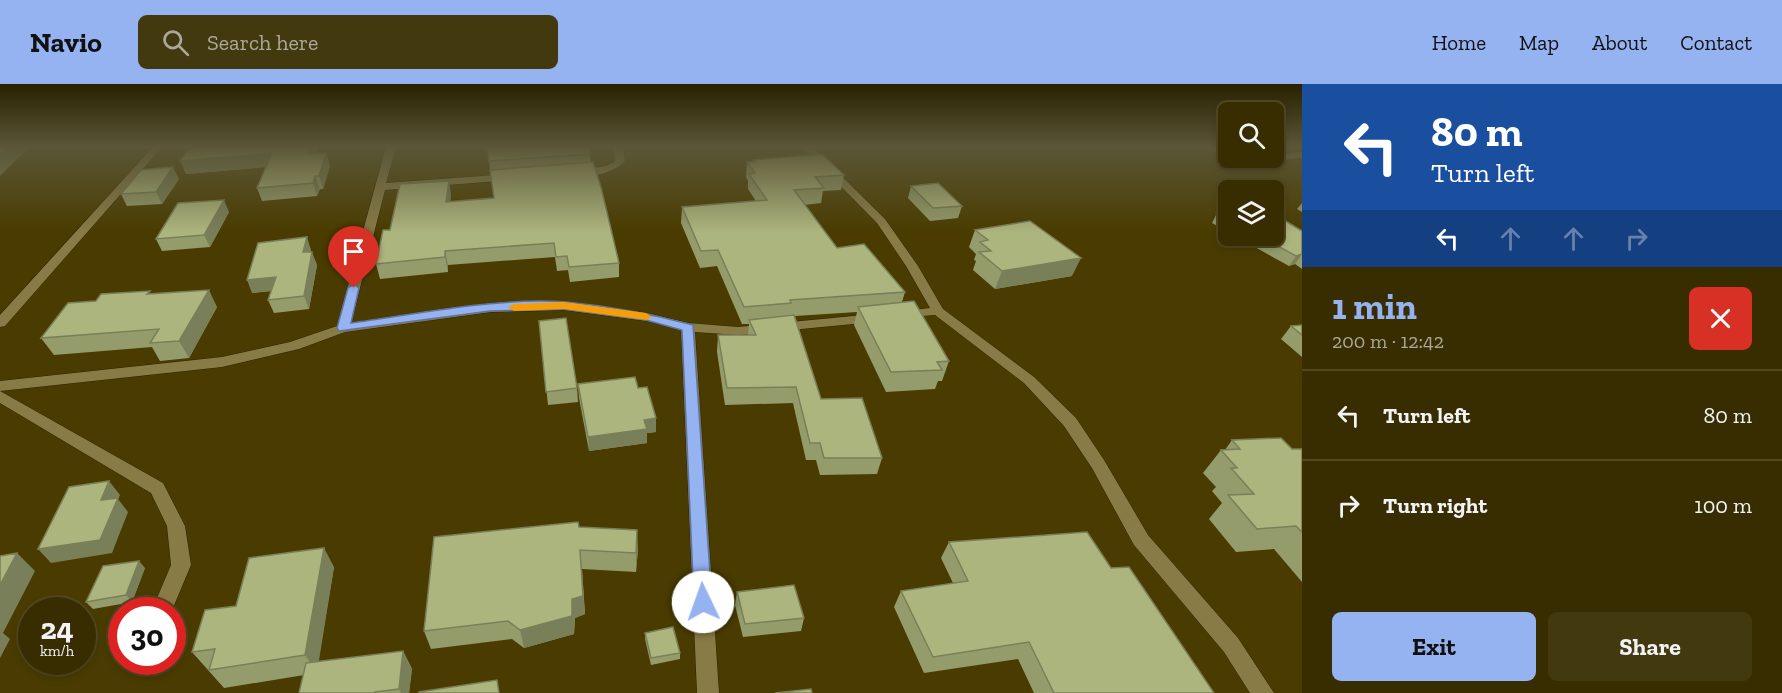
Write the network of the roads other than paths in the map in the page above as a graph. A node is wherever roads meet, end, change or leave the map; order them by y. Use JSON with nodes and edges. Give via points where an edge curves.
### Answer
{"nodes":[{"id":1,"x":132,"y":175,"type":"edge"},
{"id":2,"x":383,"y":175,"type":"edge"},
{"id":3,"x":836,"y":175,"type":"edge"},
{"id":4,"x":528,"y":176,"type":"edge"},
{"id":5,"x":380,"y":187,"type":"junction"},
{"id":6,"x":938,"y":311,"type":"junction"},
{"id":7,"x":0,"y":323,"type":"edge"},
{"id":8,"x":688,"y":327,"type":"junction"},
{"id":9,"x":343,"y":328,"type":"junction"},
{"id":10,"x":0,"y":386,"type":"edge"},
{"id":11,"x":0,"y":396,"type":"edge"},
{"id":12,"x":167,"y":597,"type":"edge"},
{"id":13,"x":708,"y":693,"type":"edge"},
{"id":14,"x":1263,"y":693,"type":"edge"}],
"edges":[{"from":1,"to":7,"type":"street"},
{"from":2,"to":5,"type":"street"},
{"from":3,"to":6,"type":"street","via":[[881,221]]},
{"from":4,"to":5,"type":"street"},
{"from":5,"to":9,"type":"street"},
{"from":6,"to":8,"type":"street","via":[[738,331]]},
{"from":6,"to":14,"type":"street","via":[[1029,380],[1070,422],[1141,540],[1231,645]]},
{"from":8,"to":9,"type":"street","via":[[647,317],[564,306],[490,308]]},
{"from":8,"to":13,"type":"street"},
{"from":9,"to":10,"type":"street","via":[[294,346],[222,362]]},
{"from":11,"to":12,"type":"street","via":[[157,488],[176,526],[181,565]]}]}
